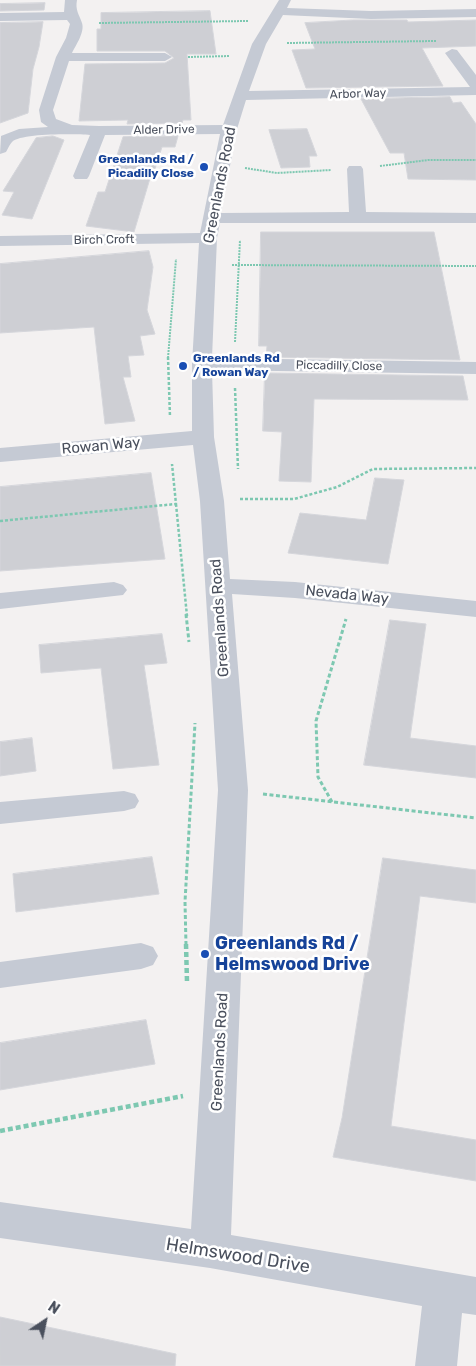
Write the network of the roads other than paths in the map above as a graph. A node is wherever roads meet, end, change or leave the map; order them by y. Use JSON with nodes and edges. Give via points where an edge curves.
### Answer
{"nodes":[{"id":1,"x":71,"y":0,"type":"edge"},
{"id":2,"x":282,"y":6,"type":"edge"},
{"id":3,"x":476,"y":13,"type":"edge"},
{"id":4,"x":0,"y":17,"type":"edge"},
{"id":5,"x":74,"y":20,"type":"junction"},
{"id":6,"x":63,"y":57,"type":"junction"},
{"id":7,"x":165,"y":57,"type":"road end"},
{"id":8,"x":476,"y":59,"type":"edge"},
{"id":9,"x":476,"y":85,"type":"edge"},
{"id":10,"x":476,"y":91,"type":"edge"},
{"id":11,"x":240,"y":96,"type":"junction"},
{"id":12,"x":71,"y":128,"type":"junction"},
{"id":13,"x":229,"y":129,"type":"junction"},
{"id":14,"x":99,"y":131,"type":"junction"},
{"id":15,"x":0,"y":149,"type":"edge"},
{"id":16,"x":355,"y":169,"type":"dead end"},
{"id":17,"x":81,"y":176,"type":"dead end"},
{"id":18,"x":358,"y":217,"type":"junction"},
{"id":19,"x":476,"y":218,"type":"edge"},
{"id":20,"x":209,"y":228,"type":"junction"},
{"id":21,"x":0,"y":240,"type":"edge"},
{"id":22,"x":202,"y":364,"type":"junction"},
{"id":23,"x":476,"y":368,"type":"edge"},
{"id":24,"x":202,"y":437,"type":"junction"},
{"id":25,"x":0,"y":455,"type":"edge"},
{"id":26,"x":217,"y":586,"type":"junction"},
{"id":27,"x":114,"y":590,"type":"dead end"},
{"id":28,"x":0,"y":601,"type":"edge"},
{"id":29,"x":476,"y":609,"type":"edge"},
{"id":30,"x":124,"y":801,"type":"dead end"},
{"id":31,"x":0,"y":813,"type":"edge"},
{"id":32,"x":141,"y":956,"type":"dead end"},
{"id":33,"x":0,"y":975,"type":"edge"},
{"id":34,"x":0,"y":1220,"type":"edge"},
{"id":35,"x":210,"y":1250,"type":"junction"},
{"id":36,"x":460,"y":1293,"type":"edge"},
{"id":37,"x":436,"y":1366,"type":"edge"}],
"edges":[{"from":1,"to":5,"type":"street","name":"Alder Drive","via":[[69,5]]},
{"from":2,"to":3,"type":"street","via":[[371,15]]},
{"from":2,"to":11,"type":"street","name":"Greenlands Road","via":[[259,44]]},
{"from":4,"to":5,"type":"street"},
{"from":5,"to":6,"type":"street","name":"Alder Drive","via":[[73,38]]},
{"from":6,"to":7,"type":"street"},
{"from":6,"to":12,"type":"street","name":"Alder Drive","via":[[46,110],[49,122]]},
{"from":8,"to":9,"type":"street","via":[[454,56]]},
{"from":10,"to":11,"type":"street","name":"Arbor Way"},
{"from":11,"to":13,"type":"street","name":"Greenlands Road"},
{"from":12,"to":14,"type":"street","name":"Alder Drive"},
{"from":12,"to":15,"type":"street","via":[[15,135],[5,139]]},
{"from":13,"to":14,"type":"street","name":"Alder Drive"},
{"from":13,"to":20,"type":"street","name":"Greenlands Road"},
{"from":14,"to":17,"type":"street"},
{"from":16,"to":18,"type":"street"},
{"from":18,"to":19,"type":"street"},
{"from":18,"to":20,"type":"street","via":[[241,218]]},
{"from":20,"to":21,"type":"street","name":"Birch Croft","via":[[65,241]]},
{"from":20,"to":22,"type":"street","name":"Greenlands Road"},
{"from":22,"to":23,"type":"street","name":"Piccadilly Close"},
{"from":22,"to":24,"type":"street","name":"Greenlands Road"},
{"from":24,"to":25,"type":"street","name":"Rowan Way"},
{"from":24,"to":26,"type":"street","name":"Greenlands Road","via":[[212,501]]},
{"from":26,"to":29,"type":"street","name":"Nevada Way","via":[[295,590]]},
{"from":26,"to":35,"type":"street","name":"Greenlands Road","via":[[233,790]]},
{"from":27,"to":28,"type":"street"},
{"from":30,"to":31,"type":"street"},
{"from":32,"to":33,"type":"street"},
{"from":34,"to":35,"type":"street","name":"Helmswood Drive"},
{"from":35,"to":36,"type":"street","name":"Helmswood Drive"},
{"from":36,"to":37,"type":"street"}]}
